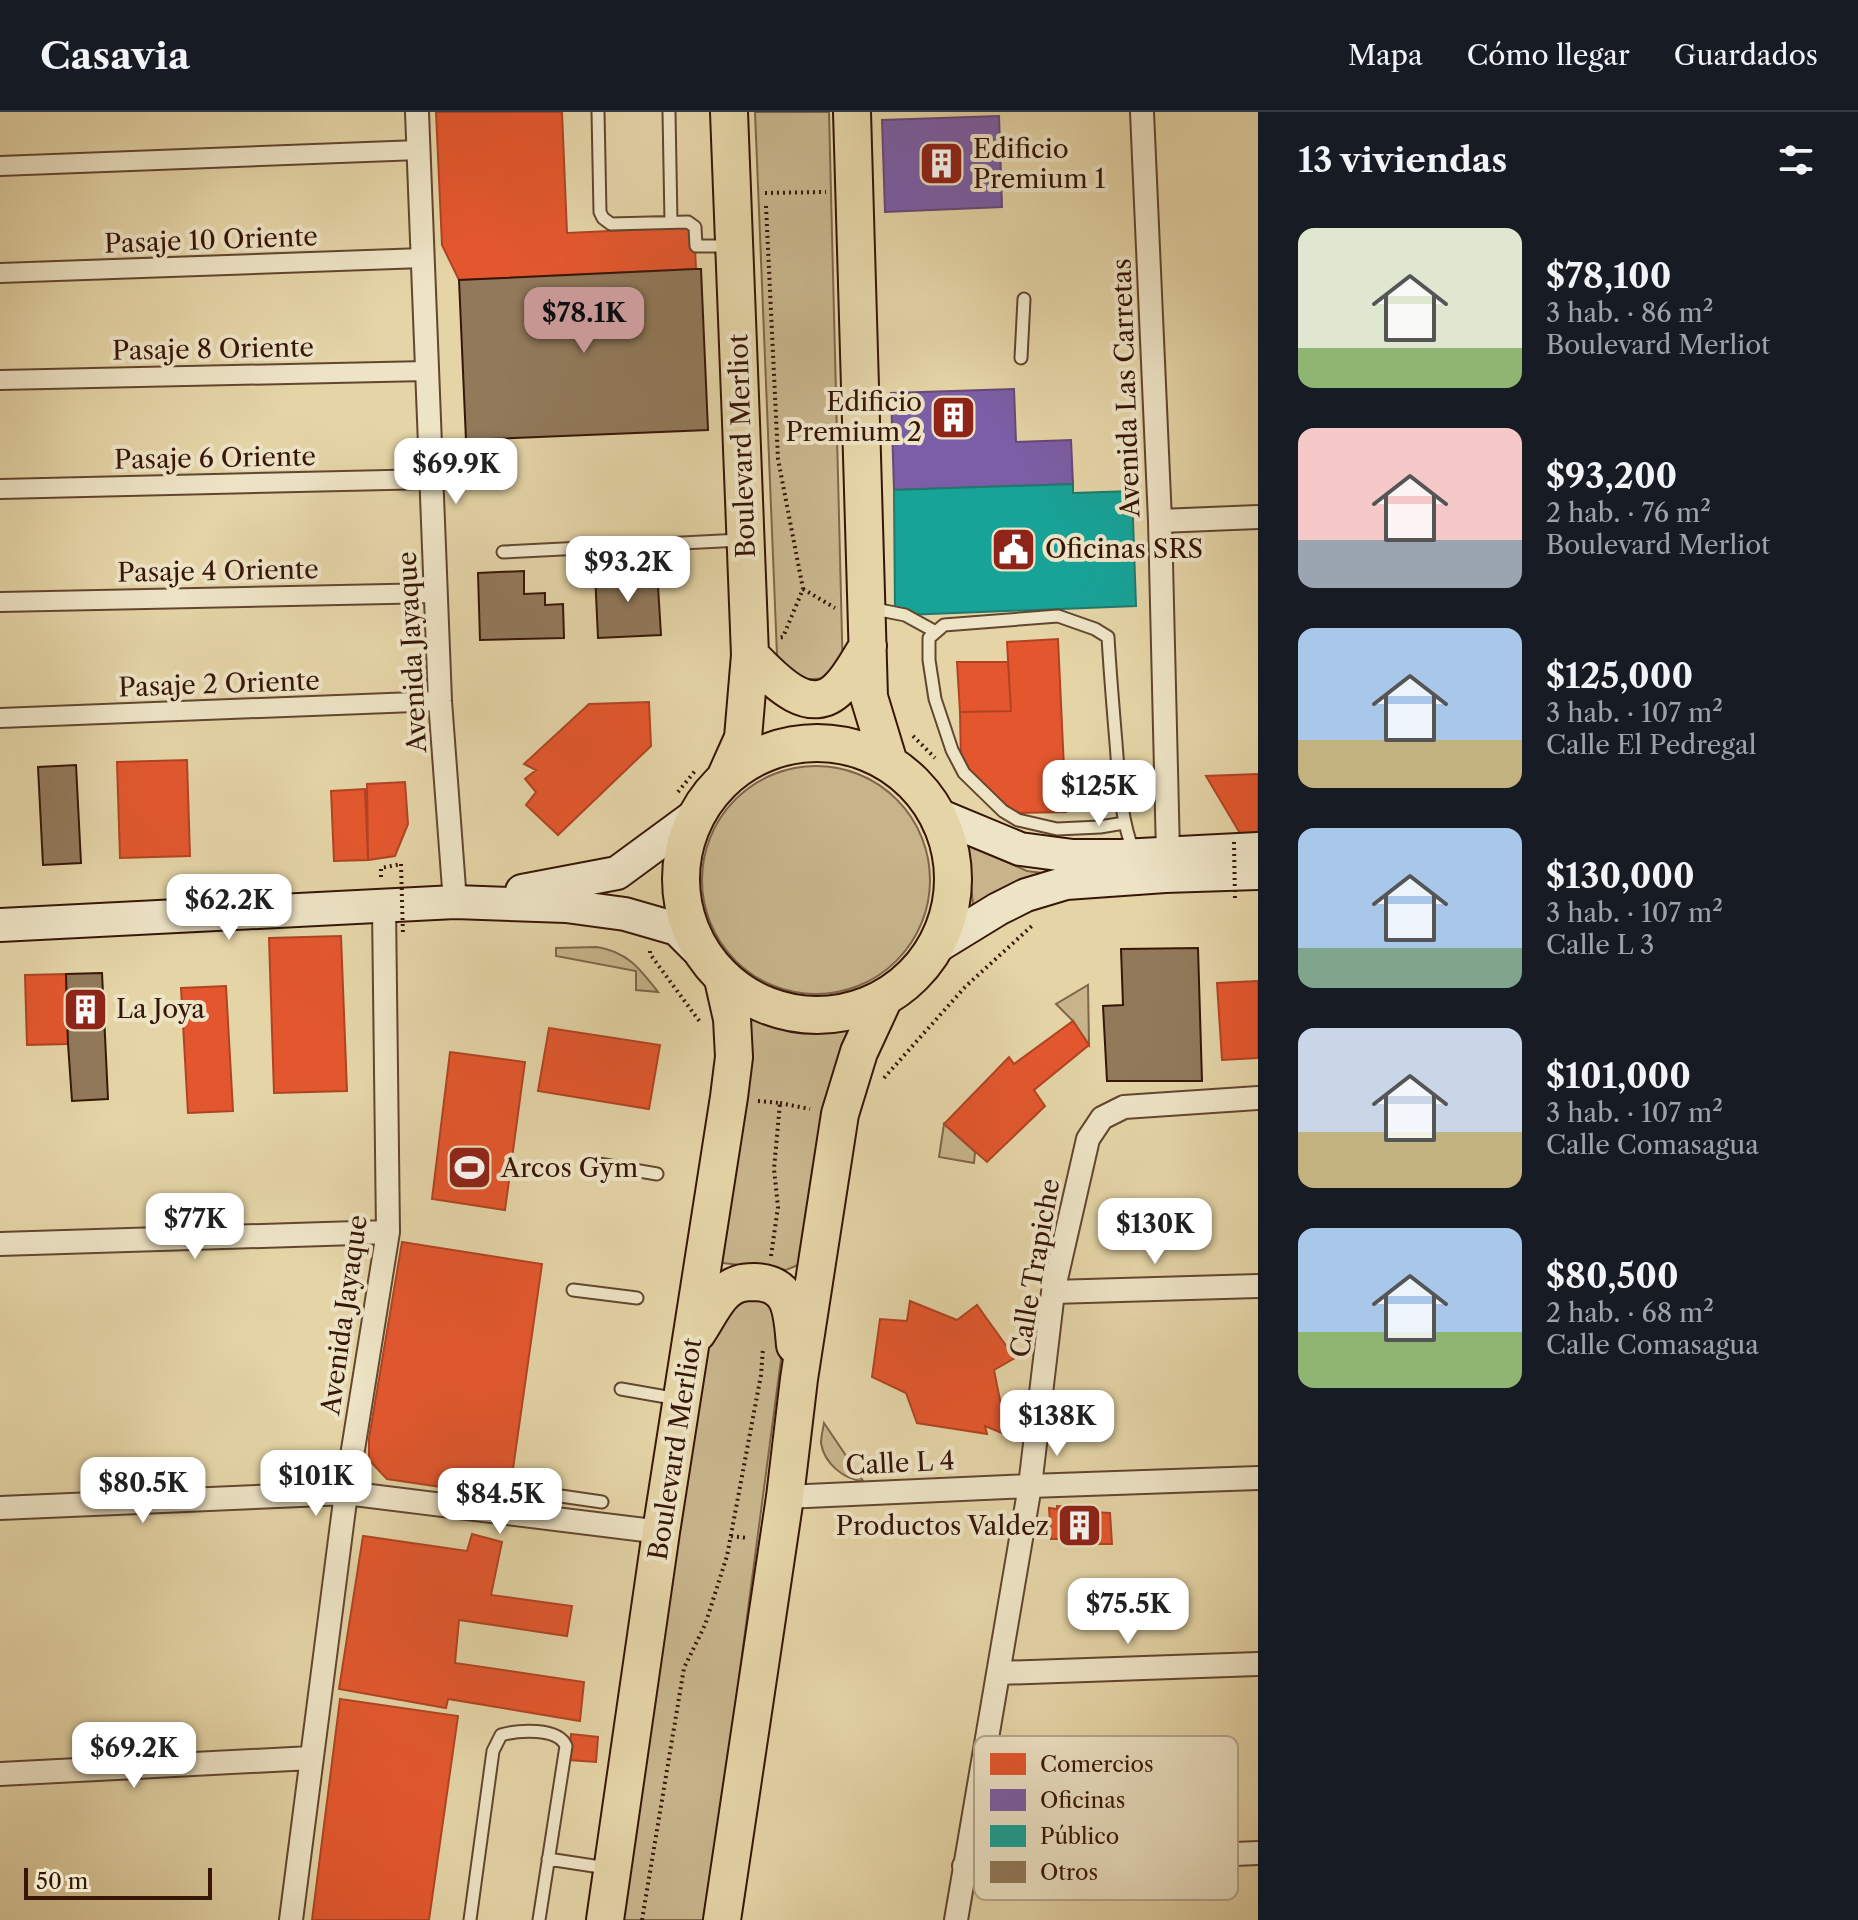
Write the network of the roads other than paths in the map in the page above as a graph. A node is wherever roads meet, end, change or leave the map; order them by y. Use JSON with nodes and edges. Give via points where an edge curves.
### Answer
{"nodes":[{"id":1,"x":417,"y":112,"type":"edge"},
{"id":2,"x":598,"y":112,"type":"edge"},
{"id":3,"x":669,"y":112,"type":"edge"},
{"id":4,"x":729,"y":112,"type":"edge"},
{"id":5,"x":852,"y":112,"type":"edge"},
{"id":6,"x":1142,"y":112,"type":"edge"},
{"id":7,"x":419,"y":150,"type":"junction"},
{"id":8,"x":0,"y":166,"type":"edge"},
{"id":9,"x":671,"y":222,"type":"junction"},
{"id":10,"x":735,"y":246,"type":"junction"},
{"id":11,"x":423,"y":258,"type":"junction"},
{"id":12,"x":0,"y":273,"type":"edge"},
{"id":13,"x":1024,"y":299,"type":"dead end"},
{"id":14,"x":1021,"y":358,"type":"dead end"},
{"id":15,"x":427,"y":371,"type":"junction"},
{"id":16,"x":0,"y":380,"type":"edge"},
{"id":17,"x":432,"y":479,"type":"junction"},
{"id":18,"x":0,"y":489,"type":"edge"},
{"id":19,"x":1258,"y":517,"type":"edge"},
{"id":20,"x":1160,"y":521,"type":"junction"},
{"id":21,"x":746,"y":540,"type":"junction"},
{"id":22,"x":503,"y":552,"type":"dead end"},
{"id":23,"x":437,"y":593,"type":"junction"},
{"id":24,"x":0,"y":602,"type":"edge"},
{"id":25,"x":867,"y":607,"type":"junction"},
{"id":26,"x":936,"y":632,"type":"junction"},
{"id":27,"x":868,"y":646,"type":"junction"},
{"id":28,"x":750,"y":655,"type":"junction"},
{"id":29,"x":440,"y":701,"type":"junction"},
{"id":30,"x":0,"y":718,"type":"edge"},
{"id":31,"x":889,"y":763,"type":"junction"},
{"id":32,"x":726,"y":776,"type":"junction"},
{"id":33,"x":696,"y":815,"type":"junction"},
{"id":34,"x":938,"y":815,"type":"junction"},
{"id":35,"x":1124,"y":823,"type":"junction"},
{"id":36,"x":1246,"y":846,"type":"edge"},
{"id":37,"x":1168,"y":853,"type":"junction"},
{"id":38,"x":1135,"y":855,"type":"junction"},
{"id":39,"x":1258,"y":873,"type":"edge"},
{"id":40,"x":455,"y":902,"type":"junction"},
{"id":41,"x":384,"y":907,"type":"junction"},
{"id":42,"x":0,"y":925,"type":"edge"},
{"id":43,"x":936,"y":947,"type":"junction"},
{"id":44,"x":714,"y":967,"type":"junction"},
{"id":45,"x":884,"y":998,"type":"junction"},
{"id":46,"x":1258,"y":1098,"type":"edge"},
{"id":47,"x":593,"y":1163,"type":"dead end"},
{"id":48,"x":657,"y":1174,"type":"dead end"},
{"id":49,"x":388,"y":1232,"type":"junction"},
{"id":50,"x":0,"y":1244,"type":"edge"},
{"id":51,"x":1258,"y":1286,"type":"edge"},
{"id":52,"x":573,"y":1290,"type":"dead end"},
{"id":53,"x":1053,"y":1292,"type":"junction"},
{"id":54,"x":637,"y":1298,"type":"dead end"},
{"id":55,"x":692,"y":1340,"type":"junction"},
{"id":56,"x":799,"y":1379,"type":"junction"},
{"id":57,"x":621,"y":1389,"type":"dead end"},
{"id":58,"x":683,"y":1400,"type":"junction"},
{"id":59,"x":1258,"y":1478,"type":"edge"},
{"id":60,"x":1030,"y":1486,"type":"junction"},
{"id":61,"x":346,"y":1493,"type":"junction"},
{"id":62,"x":785,"y":1497,"type":"junction"},
{"id":63,"x":602,"y":1502,"type":"dead end"},
{"id":64,"x":0,"y":1508,"type":"edge"},
{"id":65,"x":536,"y":1517,"type":"junction"},
{"id":66,"x":661,"y":1532,"type":"junction"},
{"id":67,"x":1258,"y":1664,"type":"edge"},
{"id":68,"x":999,"y":1673,"type":"junction"},
{"id":69,"x":988,"y":1736,"type":"edge"},
{"id":70,"x":311,"y":1758,"type":"junction"},
{"id":71,"x":0,"y":1774,"type":"edge"},
{"id":72,"x":974,"y":1811,"type":"edge"},
{"id":73,"x":1258,"y":1853,"type":"edge"},
{"id":74,"x":1238,"y":1854,"type":"edge"},
{"id":75,"x":548,"y":1859,"type":"junction"},
{"id":76,"x":964,"y":1866,"type":"junction"},
{"id":77,"x":974,"y":1866,"type":"edge"},
{"id":78,"x":612,"y":1869,"type":"junction"},
{"id":79,"x":291,"y":1920,"type":"edge"},
{"id":80,"x":470,"y":1920,"type":"edge"},
{"id":81,"x":539,"y":1920,"type":"edge"},
{"id":82,"x":605,"y":1920,"type":"edge"},
{"id":83,"x":722,"y":1920,"type":"edge"},
{"id":84,"x":956,"y":1920,"type":"edge"}],
"edges":[{"from":1,"to":7,"type":"street","name":"Avenida Jayaque"},
{"from":2,"to":9,"type":"lane","via":[[603,218],[611,224]]},
{"from":3,"to":9,"type":"lane"},
{"from":4,"to":10,"type":"main road","name":"Boulevard Merliot"},
{"from":5,"to":25,"type":"main road"},
{"from":6,"to":20,"type":"street","name":"Avenida Las Carretas"},
{"from":7,"to":8,"type":"street"},
{"from":7,"to":11,"type":"street","name":"Avenida Jayaque"},
{"from":9,"to":10,"type":"lane","via":[[695,227],[696,246]]},
{"from":10,"to":21,"type":"main road","name":"Boulevard Merliot"},
{"from":11,"to":12,"type":"street","name":"Pasaje 10 Oriente"},
{"from":11,"to":15,"type":"street","name":"Avenida Jayaque"},
{"from":13,"to":14,"type":"lane"},
{"from":15,"to":16,"type":"street","name":"Pasaje 8 Oriente"},
{"from":15,"to":17,"type":"street","name":"Avenida Jayaque"},
{"from":17,"to":18,"type":"street","name":"Pasaje 6 Oriente"},
{"from":17,"to":23,"type":"street","name":"Avenida Jayaque"},
{"from":19,"to":20,"type":"street"},
{"from":20,"to":37,"type":"street","name":"Avenida Las Carretas"},
{"from":21,"to":22,"type":"lane"},
{"from":21,"to":28,"type":"main road","name":"Boulevard Merliot"},
{"from":23,"to":24,"type":"street","name":"Pasaje 4 Oriente"},
{"from":23,"to":29,"type":"street","name":"Avenida Jayaque"},
{"from":25,"to":26,"type":"lane","via":[[905,615]]},
{"from":25,"to":27,"type":"main road"},
{"from":26,"to":35,"type":"lane","via":[[929,638],[935,699],[964,773],[1018,820],[1057,829]]},
{"from":26,"to":35,"type":"lane","via":[[944,625],[1058,616],[1108,637]]},
{"from":27,"to":28,"type":"main road","via":[[838,689],[821,699],[786,689]]},
{"from":27,"to":31,"type":"main road","via":[[869,697]]},
{"from":28,"to":32,"type":"main road","name":"Boulevard Merliot","via":[[743,738]]},
{"from":29,"to":30,"type":"street","name":"Pasaje 2 Oriente"},
{"from":29,"to":40,"type":"street","name":"Avenida Jayaque"},
{"from":31,"to":32,"type":"main road","via":[[857,749],[811,743],[755,757]]},
{"from":31,"to":34,"type":"main road","via":[[917,786]]},
{"from":32,"to":33,"type":"main road"},
{"from":33,"to":40,"type":"main road","via":[[617,873]]},
{"from":33,"to":44,"type":"main road","via":[[684,842],[681,901],[690,930]]},
{"from":34,"to":38,"type":"main road","via":[[1020,849],[1073,856]]},
{"from":34,"to":43,"type":"main road","via":[[950,847],[954,881],[949,915]]},
{"from":35,"to":38,"type":"lane"},
{"from":36,"to":37,"type":"main road"},
{"from":37,"to":38,"type":"main road"},
{"from":39,"to":43,"type":"main road","via":[[1066,883],[1026,895]]},
{"from":40,"to":41,"type":"main road"},
{"from":40,"to":44,"type":"main road","via":[[625,914],[677,929]]},
{"from":41,"to":42,"type":"main road"},
{"from":41,"to":49,"type":"street","name":"Avenida Jayaque"},
{"from":43,"to":45,"type":"main road","via":[[922,967]]},
{"from":44,"to":45,"type":"main road","via":[[746,996],[800,1014],[829,1015]]},
{"from":44,"to":55,"type":"main road","name":"Boulevard Merliot","via":[[732,1019],[734,1057]]},
{"from":45,"to":56,"type":"main road","via":[[859,1052],[840,1114]]},
{"from":46,"to":53,"type":"street","name":"Calle Trapiche","via":[[1124,1107],[1102,1118],[1088,1139]]},
{"from":47,"to":48,"type":"lane"},
{"from":49,"to":50,"type":"street"},
{"from":49,"to":61,"type":"street","name":"Avenida Jayaque"},
{"from":51,"to":53,"type":"street"},
{"from":52,"to":54,"type":"lane"},
{"from":53,"to":60,"type":"street","name":"Calle Trapiche"},
{"from":55,"to":56,"type":"main road","via":[[724,1292],[741,1282],[768,1283],[789,1303]]},
{"from":55,"to":58,"type":"main road","name":"Boulevard Merliot"},
{"from":56,"to":62,"type":"main road"},
{"from":57,"to":58,"type":"lane"},
{"from":58,"to":66,"type":"main road","name":"Boulevard Merliot"},
{"from":59,"to":60,"type":"street","name":"Calle L 4"},
{"from":60,"to":62,"type":"street","name":"Calle L 4"},
{"from":60,"to":68,"type":"street","name":"Calle Trapiche"},
{"from":61,"to":64,"type":"street"},
{"from":61,"to":65,"type":"street"},
{"from":61,"to":70,"type":"street","name":"Avenida Jayaque"},
{"from":62,"to":83,"type":"main road"},
{"from":63,"to":65,"type":"lane","via":[[540,1493]]},
{"from":65,"to":66,"type":"street"},
{"from":66,"to":78,"type":"main road","name":"Boulevard Merliot"},
{"from":67,"to":68,"type":"street"},
{"from":68,"to":69,"type":"street","name":"Calle Trapiche"},
{"from":70,"to":71,"type":"street"},
{"from":70,"to":79,"type":"street","name":"Avenida Jayaque"},
{"from":72,"to":76,"type":"street","name":"Calle Trapiche"},
{"from":73,"to":74,"type":"street"},
{"from":75,"to":78,"type":"lane"},
{"from":75,"to":80,"type":"lane","via":[[564,1740],[554,1733],[501,1735],[493,1751]]},
{"from":75,"to":81,"type":"lane"},
{"from":76,"to":77,"type":"street"},
{"from":76,"to":84,"type":"street","name":"Calle Trapiche"},
{"from":78,"to":82,"type":"main road","name":"Boulevard Merliot"}]}
